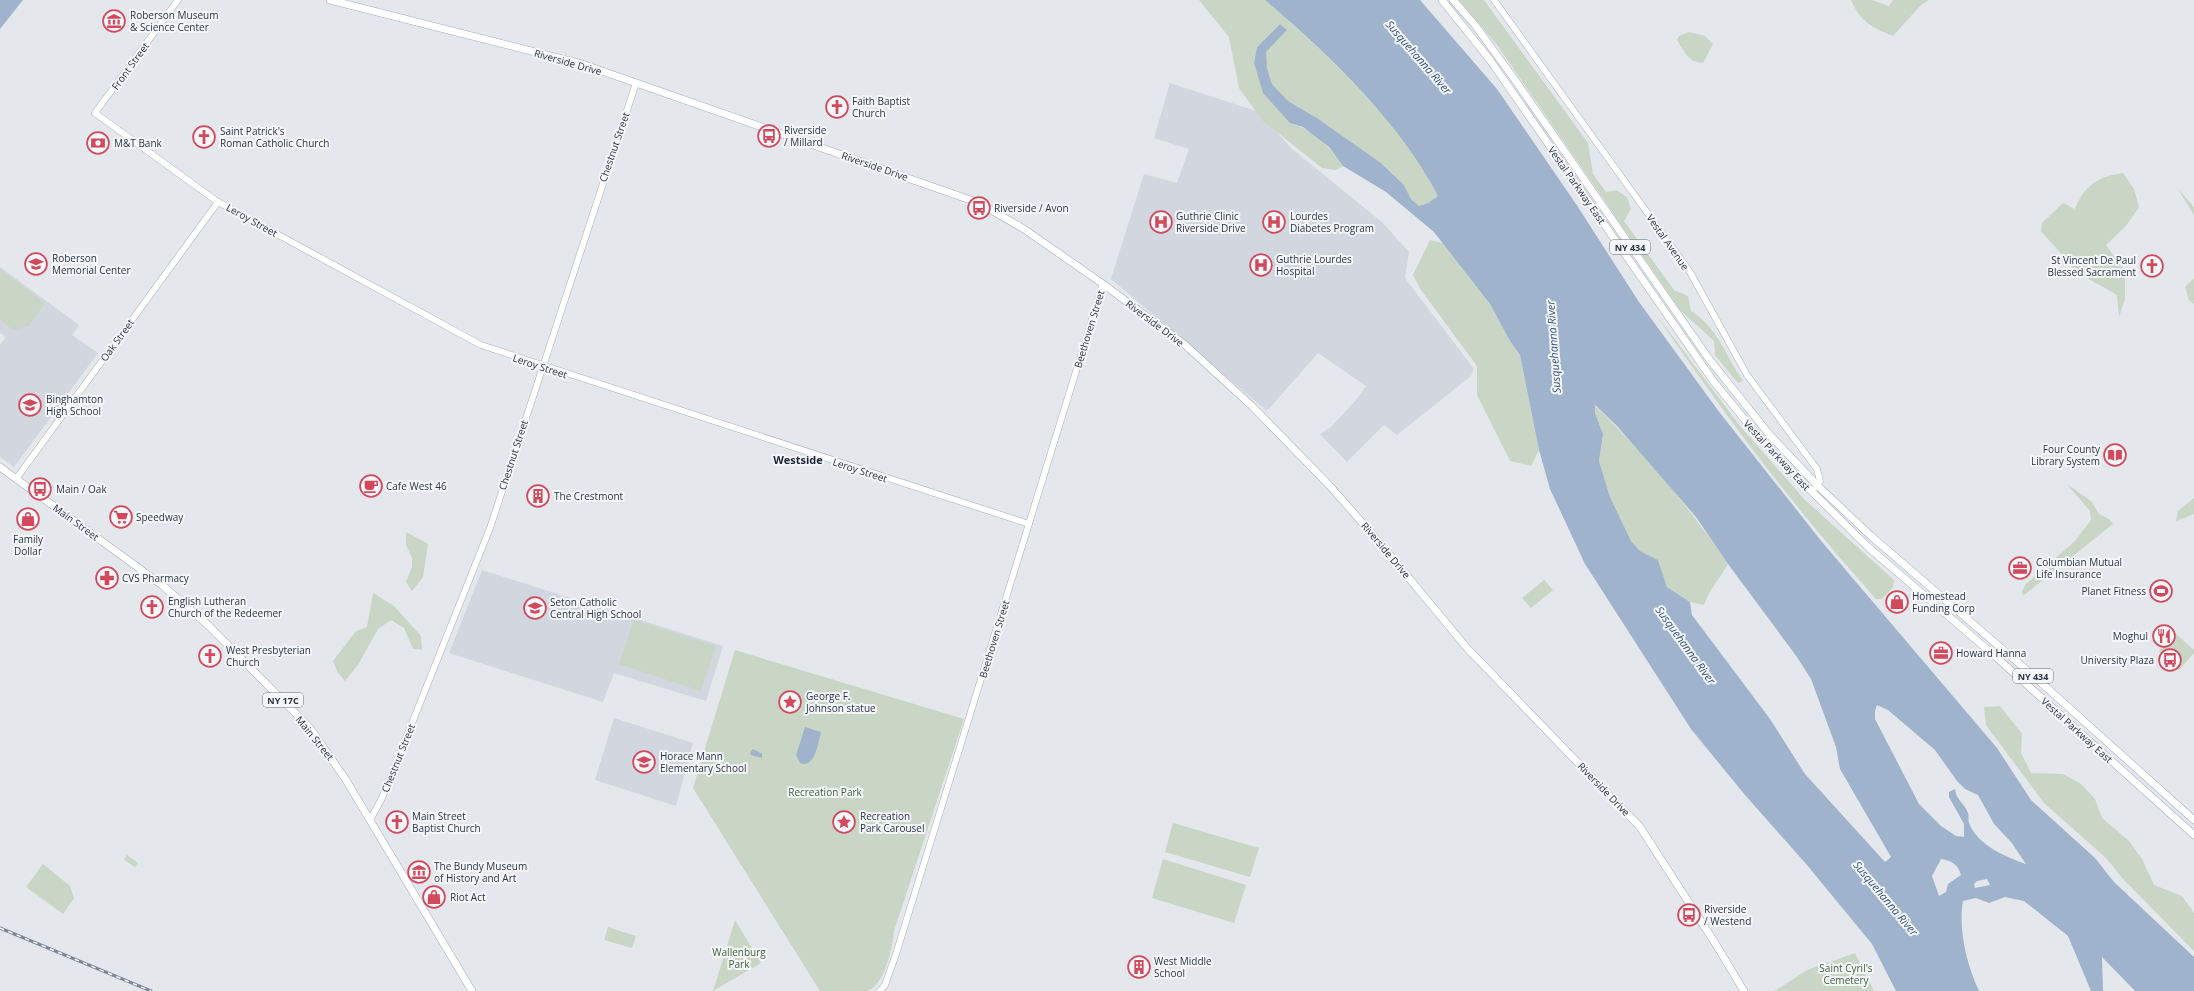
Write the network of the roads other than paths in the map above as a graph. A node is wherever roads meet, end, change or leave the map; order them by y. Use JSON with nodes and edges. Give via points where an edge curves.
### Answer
{"nodes":[{"id":1,"x":178,"y":0,"type":"edge"},
{"id":2,"x":330,"y":0,"type":"edge"},
{"id":3,"x":1442,"y":0,"type":"edge"},
{"id":4,"x":1453,"y":0,"type":"edge"},
{"id":5,"x":1494,"y":0,"type":"edge"},
{"id":6,"x":636,"y":82,"type":"junction"},
{"id":7,"x":95,"y":113,"type":"joint"},
{"id":8,"x":218,"y":202,"type":"junction"},
{"id":9,"x":1103,"y":284,"type":"junction"},
{"id":10,"x":542,"y":367,"type":"junction"},
{"id":11,"x":0,"y":467,"type":"edge"},
{"id":12,"x":16,"y":479,"type":"junction"},
{"id":13,"x":1817,"y":485,"type":"junction"},
{"id":14,"x":1811,"y":492,"type":"junction"},
{"id":15,"x":1029,"y":524,"type":"junction"},
{"id":16,"x":370,"y":820,"type":"junction"},
{"id":17,"x":2194,"y":820,"type":"edge"},
{"id":18,"x":2194,"y":835,"type":"edge"},
{"id":19,"x":472,"y":991,"type":"edge"},
{"id":20,"x":880,"y":991,"type":"edge"},
{"id":21,"x":1744,"y":991,"type":"edge"}],
"edges":[{"from":1,"to":7,"type":"street","name":"Front Street"},
{"from":2,"to":6,"type":"main road","name":"Riverside Drive","via":[[582,64]]},
{"from":3,"to":14,"type":"main road","name":"Vestal Parkway East","number":"NY 434","via":[[1490,60],[1714,382],[1754,432]]},
{"from":4,"to":13,"type":"main road","name":"Vestal Parkway East","number":"NY 434","via":[[1475,25],[1515,80],[1709,359],[1769,434]]},
{"from":5,"to":13,"type":"street","name":"Vestal Avenue","via":[[1690,272],[1747,375],[1817,469],[1820,479]]},
{"from":6,"to":9,"type":"main road","name":"Riverside Drive","via":[[985,205]]},
{"from":6,"to":10,"type":"street","name":"Chestnut Street"},
{"from":7,"to":8,"type":"street","name":"Leroy Street"},
{"from":8,"to":10,"type":"street","name":"Leroy Street","via":[[481,345]]},
{"from":8,"to":12,"type":"street","name":"Oak Street"},
{"from":9,"to":15,"type":"street","name":"Beethoven Street"},
{"from":9,"to":21,"type":"main road","name":"Riverside Drive","via":[[1184,344],[1252,406],[1351,509],[1467,648],[1626,810],[1657,851]]},
{"from":10,"to":15,"type":"street","name":"Leroy Street"},
{"from":10,"to":16,"type":"street","name":"Chestnut Street","via":[[480,555],[382,798]]},
{"from":11,"to":12,"type":"main road","name":"Main Street","number":"NY 17C"},
{"from":12,"to":16,"type":"main road","name":"Main Street","number":"NY 17C","via":[[162,585],[209,626],[310,728],[338,767]]},
{"from":13,"to":14,"type":"street"},
{"from":13,"to":17,"type":"main road","name":"Vestal Parkway East","number":"NY 434"},
{"from":14,"to":18,"type":"main road","name":"Vestal Parkway East","number":"NY 434","via":[[1868,547],[1996,657]]},
{"from":15,"to":20,"type":"street","name":"Beethoven Street","via":[[896,954]]},
{"from":16,"to":19,"type":"main road","name":"Main Street","number":"NY 17C"}]}
